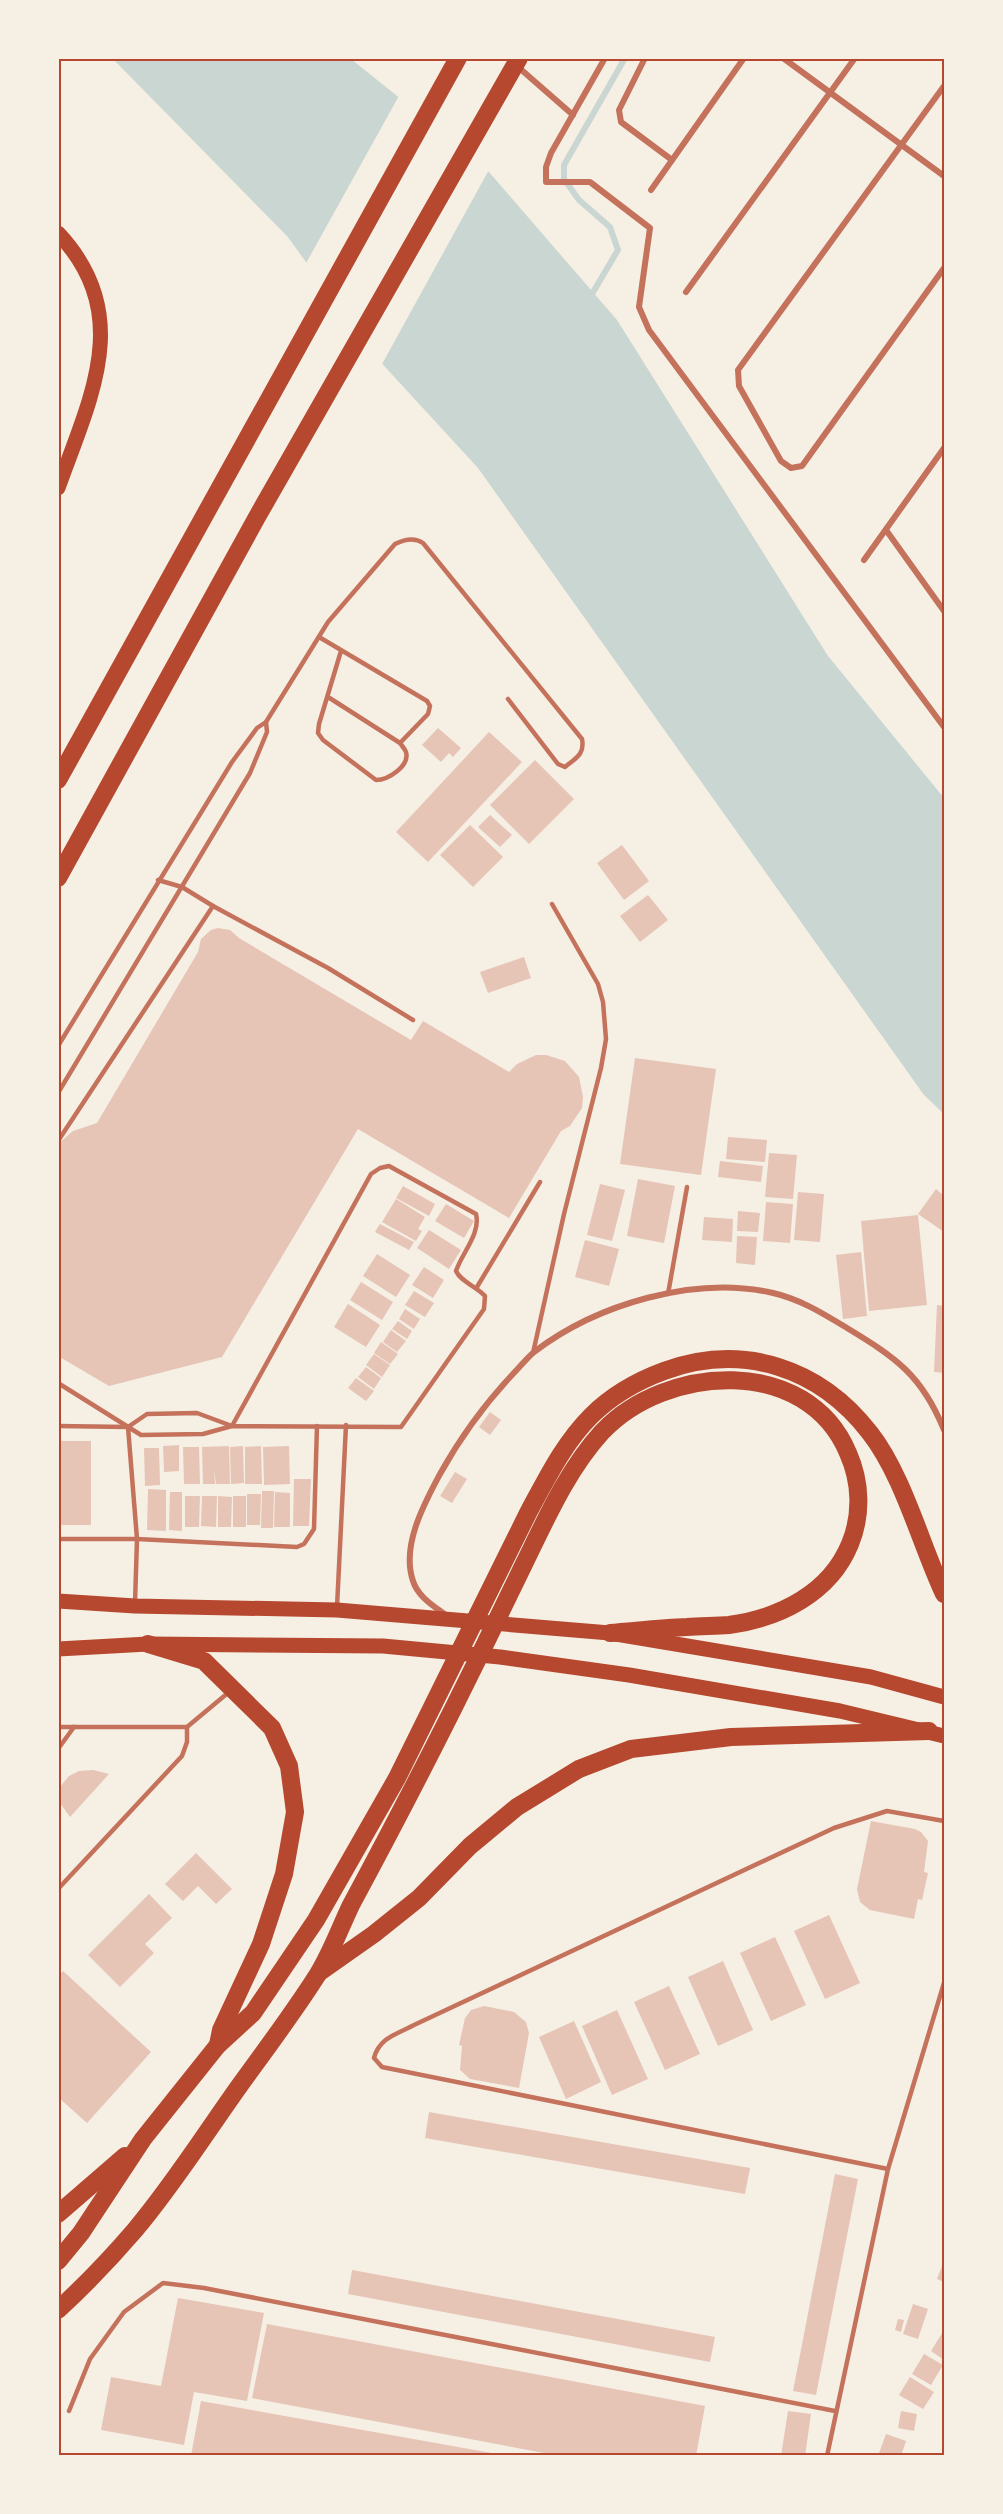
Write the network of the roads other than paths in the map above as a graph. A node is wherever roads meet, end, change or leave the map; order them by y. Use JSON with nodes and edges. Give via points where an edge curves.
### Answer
{"nodes":[{"id":1,"x":458,"y":58,"type":"edge"},
{"id":2,"x":510,"y":58,"type":"edge"},
{"id":3,"x":519,"y":58,"type":"edge"},
{"id":4,"x":605,"y":58,"type":"edge"},
{"id":5,"x":645,"y":58,"type":"edge"},
{"id":6,"x":744,"y":58,"type":"edge"},
{"id":7,"x":783,"y":58,"type":"edge"},
{"id":8,"x":855,"y":58,"type":"edge"},
{"id":9,"x":945,"y":86,"type":"edge"},
{"id":10,"x":830,"y":93,"type":"junction"},
{"id":11,"x":573,"y":115,"type":"junction"},
{"id":12,"x":902,"y":145,"type":"junction"},
{"id":13,"x":672,"y":160,"type":"junction"},
{"id":14,"x":945,"y":176,"type":"edge"},
{"id":15,"x":651,"y":190,"type":"dead end"},
{"id":16,"x":58,"y":232,"type":"edge"},
{"id":17,"x":945,"y":268,"type":"edge"},
{"id":18,"x":686,"y":292,"type":"dead end"},
{"id":19,"x":945,"y":448,"type":"edge"},
{"id":20,"x":58,"y":488,"type":"edge"},
{"id":21,"x":886,"y":530,"type":"junction"},
{"id":22,"x":864,"y":561,"type":"dead end"},
{"id":23,"x":945,"y":611,"type":"edge"},
{"id":24,"x":319,"y":637,"type":"junction"},
{"id":25,"x":341,"y":651,"type":"junction"},
{"id":26,"x":328,"y":697,"type":"junction"},
{"id":27,"x":508,"y":699,"type":"dead end"},
{"id":28,"x":267,"y":722,"type":"junction"},
{"id":29,"x":945,"y":727,"type":"edge"},
{"id":30,"x":400,"y":743,"type":"junction"},
{"id":31,"x":58,"y":780,"type":"edge"},
{"id":32,"x":58,"y":878,"type":"edge"},
{"id":33,"x":158,"y":880,"type":"junction"},
{"id":34,"x":182,"y":887,"type":"junction"},
{"id":35,"x":552,"y":903,"type":"dead end"},
{"id":36,"x":213,"y":906,"type":"junction"},
{"id":37,"x":413,"y":1020,"type":"dead end"},
{"id":38,"x":58,"y":1046,"type":"edge"},
{"id":39,"x":58,"y":1093,"type":"edge"},
{"id":40,"x":58,"y":1141,"type":"edge"},
{"id":41,"x":540,"y":1182,"type":"dead end"},
{"id":42,"x":687,"y":1187,"type":"dead end"},
{"id":43,"x":477,"y":1287,"type":"junction"},
{"id":44,"x":668,"y":1295,"type":"junction"},
{"id":45,"x":533,"y":1353,"type":"junction"},
{"id":46,"x":58,"y":1383,"type":"edge"},
{"id":47,"x":346,"y":1425,"type":"junction"},
{"id":48,"x":58,"y":1426,"type":"edge"},
{"id":49,"x":128,"y":1426,"type":"junction"},
{"id":50,"x":232,"y":1426,"type":"junction"},
{"id":51,"x":317,"y":1426,"type":"junction"},
{"id":52,"x":945,"y":1430,"type":"edge"},
{"id":53,"x":58,"y":1539,"type":"edge"},
{"id":54,"x":137,"y":1539,"type":"junction"},
{"id":55,"x":945,"y":1594,"type":"edge"},
{"id":56,"x":58,"y":1601,"type":"edge"},
{"id":57,"x":135,"y":1606,"type":"junction"},
{"id":58,"x":337,"y":1610,"type":"junction"},
{"id":59,"x":451,"y":1619,"type":"junction"},
{"id":60,"x":610,"y":1633,"type":"junction"},
{"id":61,"x":147,"y":1644,"type":"junction"},
{"id":62,"x":58,"y":1649,"type":"edge"},
{"id":63,"x":233,"y":1688,"type":"junction"},
{"id":64,"x":945,"y":1696,"type":"edge"},
{"id":65,"x":58,"y":1727,"type":"edge"},
{"id":66,"x":74,"y":1727,"type":"junction"},
{"id":67,"x":187,"y":1727,"type":"junction"},
{"id":68,"x":937,"y":1734,"type":"edge"},
{"id":69,"x":58,"y":1749,"type":"edge"},
{"id":70,"x":945,"y":1821,"type":"edge"},
{"id":71,"x":58,"y":1888,"type":"edge"},
{"id":72,"x":319,"y":1972,"type":"junction"},
{"id":73,"x":945,"y":1983,"type":"edge"},
{"id":74,"x":218,"y":2045,"type":"junction"},
{"id":75,"x":143,"y":2139,"type":"junction"},
{"id":76,"x":888,"y":2169,"type":"junction"},
{"id":77,"x":58,"y":2214,"type":"edge"},
{"id":78,"x":58,"y":2261,"type":"edge"},
{"id":79,"x":58,"y":2310,"type":"edge"},
{"id":80,"x":69,"y":2411,"type":"dead end"},
{"id":81,"x":835,"y":2411,"type":"junction"},
{"id":82,"x":827,"y":2456,"type":"edge"}],
"edges":[{"from":1,"to":31,"type":"highway"},
{"from":2,"to":11,"type":"street"},
{"from":3,"to":32,"type":"highway","via":[[257,517]]},
{"from":4,"to":11,"type":"street"},
{"from":5,"to":13,"type":"street","via":[[620,111],[621,122]]},
{"from":6,"to":13,"type":"street"},
{"from":7,"to":10,"type":"street"},
{"from":8,"to":10,"type":"street"},
{"from":9,"to":12,"type":"street"},
{"from":10,"to":12,"type":"street"},
{"from":10,"to":18,"type":"street"},
{"from":11,"to":29,"type":"street","via":[[551,153],[546,182],[590,182],[650,228],[639,307],[649,330]]},
{"from":12,"to":14,"type":"street"},
{"from":12,"to":17,"type":"street","via":[[738,370],[739,386],[781,461],[791,468],[802,466]]},
{"from":13,"to":15,"type":"street"},
{"from":16,"to":20,"type":"main road","via":[[83,265],[94,289],[102,343],[89,403]]},
{"from":19,"to":21,"type":"street"},
{"from":21,"to":22,"type":"street"},
{"from":21,"to":23,"type":"street"},
{"from":24,"to":25,"type":"lane"},
{"from":24,"to":27,"type":"lane","via":[[395,544],[417,539],[582,739],[581,754],[565,766],[558,764]]},
{"from":24,"to":28,"type":"lane"},
{"from":25,"to":26,"type":"lane"},
{"from":25,"to":30,"type":"lane","via":[[427,701],[428,714]]},
{"from":26,"to":30,"type":"lane"},
{"from":26,"to":30,"type":"lane","via":[[318,733],[369,776],[381,780],[394,774],[406,759]]},
{"from":28,"to":33,"type":"lane","via":[[257,728],[232,762]]},
{"from":28,"to":34,"type":"lane","via":[[267,732],[250,773]]},
{"from":33,"to":34,"type":"lane"},
{"from":33,"to":38,"type":"lane"},
{"from":34,"to":36,"type":"lane"},
{"from":34,"to":39,"type":"lane"},
{"from":35,"to":45,"type":"lane","via":[[598,984],[606,1040]]},
{"from":36,"to":37,"type":"lane","via":[[328,968]]},
{"from":36,"to":40,"type":"lane"},
{"from":41,"to":43,"type":"lane"},
{"from":42,"to":44,"type":"lane"},
{"from":43,"to":47,"type":"lane","via":[[485,1296],[484,1309],[401,1427]]},
{"from":43,"to":50,"type":"lane","via":[[458,1277],[456,1271],[476,1230],[476,1214],[389,1166],[380,1168],[370,1174]]},
{"from":44,"to":45,"type":"street","via":[[603,1312]]},
{"from":44,"to":52,"type":"street","via":[[709,1288],[743,1289],[774,1293],[806,1305],[897,1360],[922,1387]]},
{"from":45,"to":59,"type":"street","via":[[477,1417],[451,1455],[411,1540],[409,1555],[419,1594]]},
{"from":46,"to":49,"type":"lane"},
{"from":47,"to":51,"type":"lane"},
{"from":47,"to":58,"type":"lane"},
{"from":48,"to":49,"type":"lane"},
{"from":49,"to":50,"type":"lane","via":[[141,1435],[203,1434]]},
{"from":49,"to":50,"type":"lane","via":[[147,1414],[197,1413]]},
{"from":49,"to":54,"type":"lane"},
{"from":50,"to":51,"type":"lane"},
{"from":51,"to":54,"type":"lane","via":[[314,1529],[304,1544],[297,1547]]},
{"from":53,"to":54,"type":"lane"},
{"from":54,"to":57,"type":"lane"},
{"from":55,"to":74,"type":"highway","via":[[888,1461],[872,1434],[834,1395],[806,1377],[777,1365],[714,1359],[645,1378],[616,1394],[572,1439],[529,1511],[437,1701],[316,1920],[253,2013]]},
{"from":56,"to":57,"type":"main road"},
{"from":57,"to":58,"type":"main road"},
{"from":58,"to":59,"type":"main road"},
{"from":59,"to":60,"type":"main road"},
{"from":60,"to":64,"type":"main road","via":[[871,1677]]},
{"from":60,"to":72,"type":"highway","via":[[729,1625],[781,1611],[827,1582],[844,1558],[857,1527],[859,1500],[848,1451],[835,1430],[800,1398],[774,1387],[721,1380],[696,1382],[641,1402],[618,1417],[596,1440],[564,1486]]},
{"from":61,"to":62,"type":"main road"},
{"from":61,"to":63,"type":"highway","via":[[204,1661]]},
{"from":61,"to":68,"type":"main road","via":[[383,1646],[500,1657],[840,1711]]},
{"from":63,"to":67,"type":"lane"},
{"from":63,"to":74,"type":"highway","via":[[273,1728],[289,1766],[295,1812],[284,1874],[261,1944],[221,2030]]},
{"from":65,"to":66,"type":"lane"},
{"from":66,"to":67,"type":"lane"},
{"from":66,"to":69,"type":"lane"},
{"from":67,"to":71,"type":"lane","via":[[182,1756]]},
{"from":68,"to":72,"type":"highway","via":[[731,1737],[631,1749],[579,1769],[517,1807],[470,1846],[419,1898]]},
{"from":70,"to":76,"type":"lane","via":[[887,1811],[834,1828],[384,2040],[374,2058],[382,2067]]},
{"from":72,"to":79,"type":"highway","via":[[170,2184],[134,2230]]},
{"from":73,"to":76,"type":"lane"},
{"from":74,"to":75,"type":"highway"},
{"from":75,"to":77,"type":"highway"},
{"from":75,"to":78,"type":"highway"},
{"from":76,"to":81,"type":"lane"},
{"from":80,"to":81,"type":"lane","via":[[90,2359],[123,2312],[163,2283]]},
{"from":81,"to":82,"type":"lane"}]}
